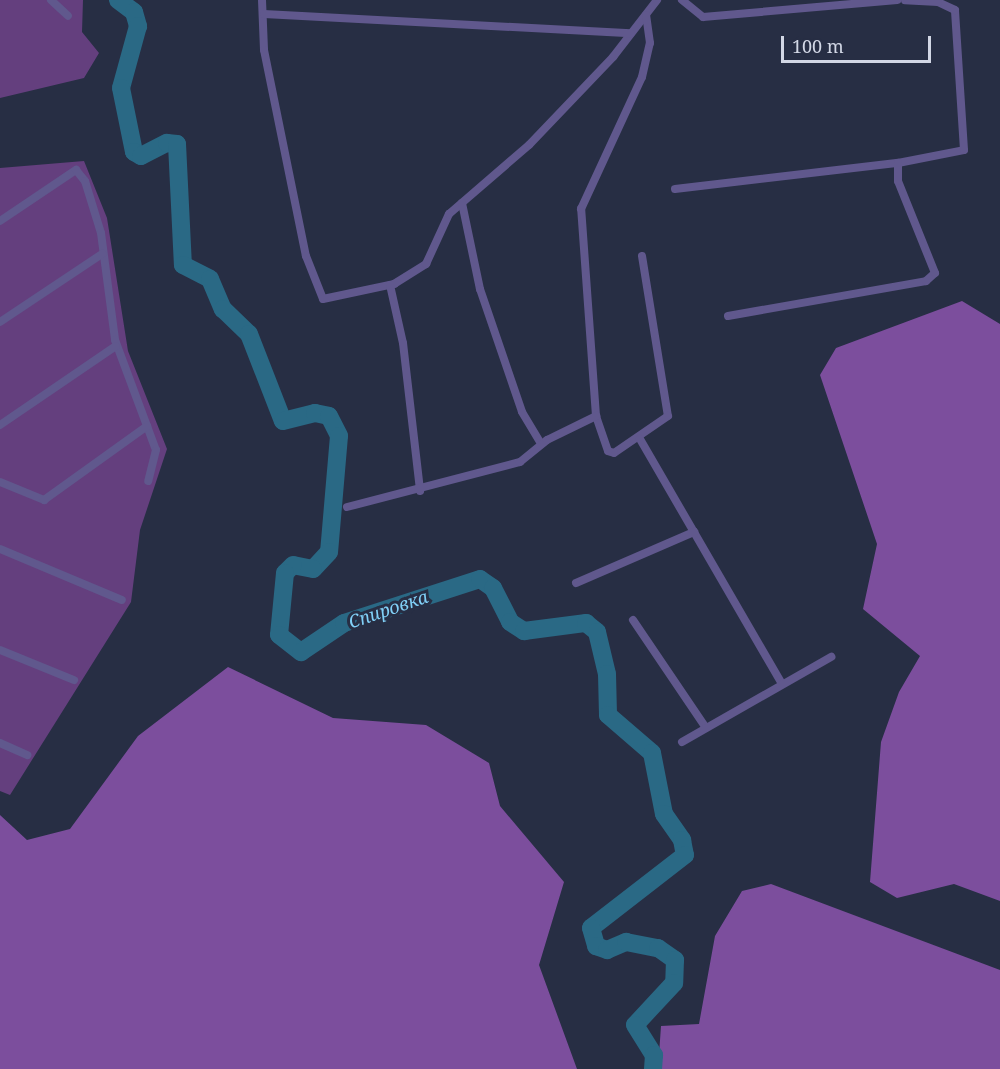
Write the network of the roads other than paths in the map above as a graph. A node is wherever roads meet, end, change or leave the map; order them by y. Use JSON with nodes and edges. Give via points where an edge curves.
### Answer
{"nodes":[{"id":1,"x":51,"y":0,"type":"edge"},
{"id":2,"x":262,"y":0,"type":"edge"},
{"id":3,"x":657,"y":0,"type":"edge"},
{"id":4,"x":682,"y":0,"type":"edge"},
{"id":5,"x":897,"y":0,"type":"edge"},
{"id":6,"x":904,"y":0,"type":"edge"},
{"id":7,"x":264,"y":14,"type":"junction"},
{"id":8,"x":646,"y":15,"type":"junction"},
{"id":9,"x":68,"y":16,"type":"dead end"},
{"id":10,"x":631,"y":33,"type":"junction"},
{"id":11,"x":898,"y":163,"type":"junction"},
{"id":12,"x":675,"y":189,"type":"dead end"},
{"id":13,"x":462,"y":203,"type":"junction"},
{"id":14,"x":0,"y":221,"type":"edge"},
{"id":15,"x":102,"y":254,"type":"junction"},
{"id":16,"x":642,"y":256,"type":"dead end"},
{"id":17,"x":390,"y":285,"type":"junction"},
{"id":18,"x":728,"y":316,"type":"dead end"},
{"id":19,"x":0,"y":322,"type":"edge"},
{"id":20,"x":116,"y":346,"type":"junction"},
{"id":21,"x":596,"y":416,"type":"junction"},
{"id":22,"x":0,"y":425,"type":"edge"},
{"id":23,"x":147,"y":426,"type":"junction"},
{"id":24,"x":640,"y":439,"type":"junction"},
{"id":25,"x":541,"y":444,"type":"junction"},
{"id":26,"x":148,"y":481,"type":"dead end"},
{"id":27,"x":0,"y":482,"type":"edge"},
{"id":28,"x":420,"y":491,"type":"junction"},
{"id":29,"x":347,"y":507,"type":"dead end"},
{"id":30,"x":694,"y":532,"type":"junction"},
{"id":31,"x":0,"y":549,"type":"edge"},
{"id":32,"x":576,"y":583,"type":"dead end"},
{"id":33,"x":122,"y":600,"type":"dead end"},
{"id":34,"x":633,"y":620,"type":"dead end"},
{"id":35,"x":0,"y":650,"type":"edge"},
{"id":36,"x":831,"y":657,"type":"dead end"},
{"id":37,"x":74,"y":680,"type":"dead end"},
{"id":38,"x":782,"y":684,"type":"junction"},
{"id":39,"x":706,"y":728,"type":"junction"},
{"id":40,"x":682,"y":742,"type":"dead end"},
{"id":41,"x":0,"y":743,"type":"edge"},
{"id":42,"x":27,"y":755,"type":"dead end"}],
"edges":[{"from":1,"to":9,"type":"street"},
{"from":2,"to":7,"type":"street"},
{"from":3,"to":8,"type":"street"},
{"from":4,"to":5,"type":"street","via":[[703,17]]},
{"from":6,"to":11,"type":"street","via":[[938,2],[955,10],[964,150]]},
{"from":7,"to":10,"type":"street"},
{"from":7,"to":17,"type":"street","via":[[260,30],[316,285],[323,299]]},
{"from":8,"to":10,"type":"street"},
{"from":8,"to":21,"type":"street","via":[[650,43],[642,77],[581,209]]},
{"from":10,"to":13,"type":"street","via":[[530,146]]},
{"from":11,"to":12,"type":"street"},
{"from":11,"to":18,"type":"street","via":[[898,181],[935,273],[926,281]]},
{"from":13,"to":17,"type":"street","via":[[449,214],[426,264]]},
{"from":13,"to":25,"type":"street","via":[[480,289],[522,412]]},
{"from":14,"to":15,"type":"street","via":[[76,170],[92,196]]},
{"from":15,"to":19,"type":"street"},
{"from":15,"to":20,"type":"street"},
{"from":16,"to":24,"type":"street","via":[[668,416]]},
{"from":17,"to":28,"type":"street","via":[[403,343]]},
{"from":20,"to":22,"type":"street"},
{"from":20,"to":23,"type":"street"},
{"from":21,"to":24,"type":"street","via":[[608,451],[614,453]]},
{"from":21,"to":25,"type":"street"},
{"from":23,"to":26,"type":"street","via":[[156,457]]},
{"from":23,"to":27,"type":"street","via":[[44,500]]},
{"from":24,"to":30,"type":"street"},
{"from":25,"to":28,"type":"street","via":[[520,462]]},
{"from":28,"to":29,"type":"street"},
{"from":30,"to":32,"type":"street"},
{"from":30,"to":38,"type":"street"},
{"from":31,"to":33,"type":"street"},
{"from":34,"to":39,"type":"street"},
{"from":35,"to":37,"type":"street"},
{"from":36,"to":38,"type":"street"},
{"from":38,"to":39,"type":"street"},
{"from":39,"to":40,"type":"street"},
{"from":41,"to":42,"type":"street"}]}
